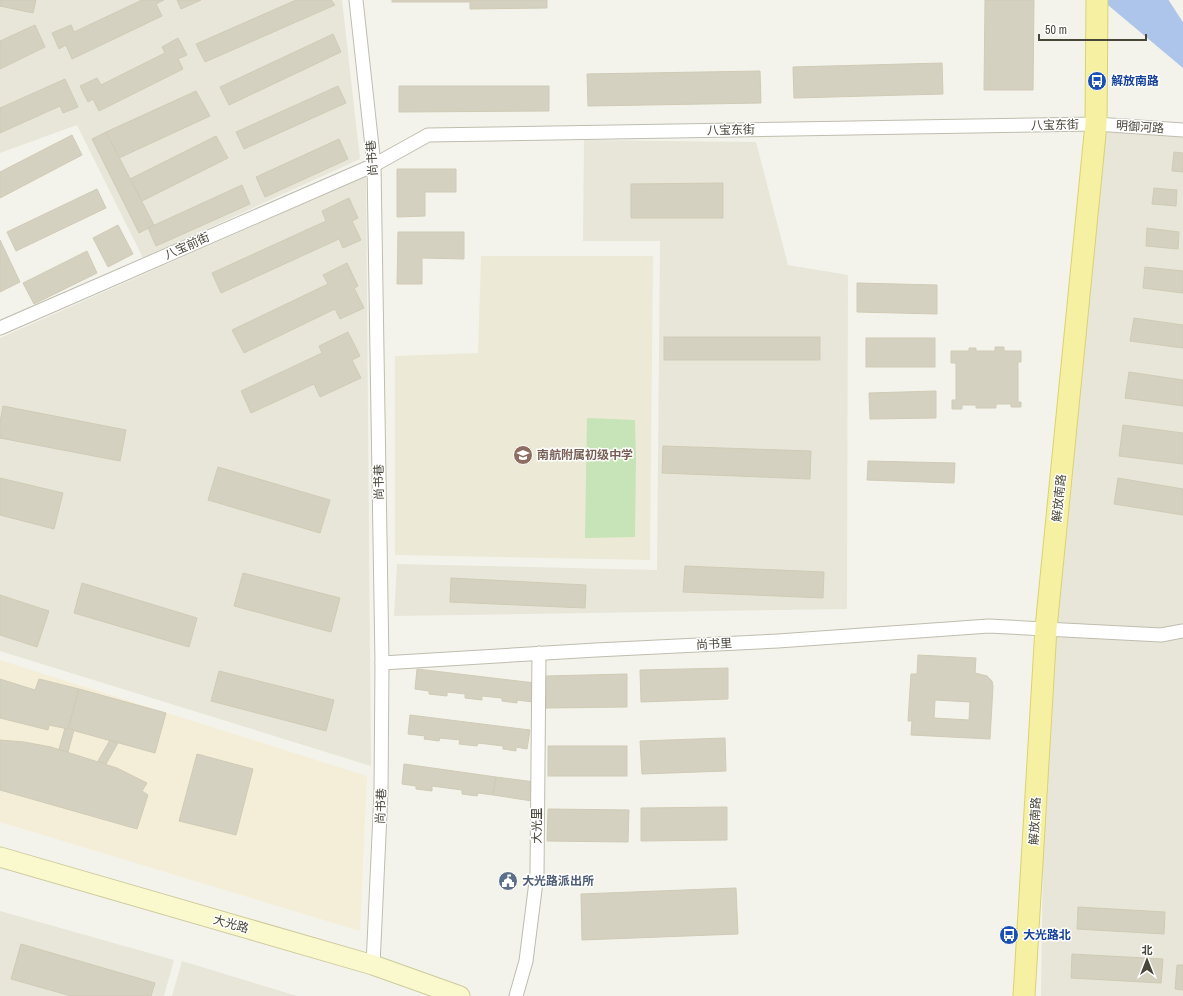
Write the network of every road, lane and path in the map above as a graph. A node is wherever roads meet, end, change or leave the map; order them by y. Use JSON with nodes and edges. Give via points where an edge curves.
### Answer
{"nodes":[{"id":1,"x":356,"y":0,"type":"edge"},
{"id":2,"x":1097,"y":0,"type":"edge"},
{"id":3,"x":1096,"y":124,"type":"junction"},
{"id":4,"x":1183,"y":130,"type":"edge"},
{"id":5,"x":374,"y":165,"type":"junction"},
{"id":6,"x":0,"y":328,"type":"edge"},
{"id":7,"x":1046,"y":628,"type":"junction"},
{"id":8,"x":1183,"y":631,"type":"edge"},
{"id":9,"x":539,"y":654,"type":"junction"},
{"id":10,"x":382,"y":663,"type":"junction"},
{"id":11,"x":0,"y":857,"type":"edge"},
{"id":12,"x":372,"y":965,"type":"junction"},
{"id":13,"x":460,"y":996,"type":"edge"},
{"id":14,"x":516,"y":996,"type":"edge"},
{"id":15,"x":1024,"y":996,"type":"edge"}],
"edges":[{"from":1,"to":5,"type":"street","name":"尚书巷"},
{"from":2,"to":3,"type":"main road"},
{"from":3,"to":4,"type":"street","name":"明御河路"},
{"from":3,"to":5,"type":"street","name":"八宝东街","via":[[428,135]]},
{"from":3,"to":7,"type":"street","name":"解放南路"},
{"from":5,"to":6,"type":"street","name":"八宝前街"},
{"from":5,"to":10,"type":"street","name":"尚书巷"},
{"from":7,"to":8,"type":"street","name":"尚书里","via":[[1161,635]]},
{"from":7,"to":9,"type":"street","name":"尚书里","via":[[989,626]]},
{"from":7,"to":15,"type":"street","name":"解放南路"},
{"from":9,"to":10,"type":"street","name":"尚书里"},
{"from":9,"to":14,"type":"street","name":"大光里","via":[[537,874],[526,961]]},
{"from":10,"to":12,"type":"street","name":"尚书巷","via":[[382,792]]},
{"from":11,"to":12,"type":"street","name":"大光路"},
{"from":12,"to":13,"type":"street","name":"大光路"}]}
